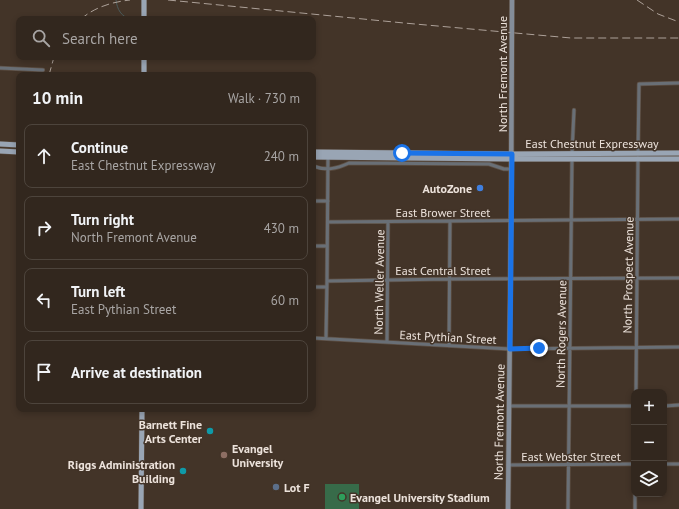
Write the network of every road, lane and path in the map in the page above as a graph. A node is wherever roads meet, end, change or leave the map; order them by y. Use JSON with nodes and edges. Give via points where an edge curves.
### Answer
{"nodes":[{"id":1,"x":144,"y":0,"type":"edge"},
{"id":2,"x":512,"y":0,"type":"edge"},
{"id":3,"x":144,"y":16,"type":"edge"},
{"id":4,"x":144,"y":60,"type":"edge"},
{"id":5,"x":0,"y":68,"type":"edge"},
{"id":6,"x":27,"y":69,"type":"joint"},
{"id":7,"x":43,"y":70,"type":"dead end"},
{"id":8,"x":144,"y":72,"type":"edge"},
{"id":9,"x":679,"y":83,"type":"edge"},
{"id":10,"x":574,"y":110,"type":"dead end"},
{"id":11,"x":0,"y":144,"type":"edge"},
{"id":12,"x":16,"y":145,"type":"edge"},
{"id":13,"x":0,"y":151,"type":"edge"},
{"id":14,"x":16,"y":152,"type":"edge"},
{"id":15,"x":316,"y":153,"type":"edge"},
{"id":16,"x":679,"y":153,"type":"edge"},
{"id":17,"x":328,"y":155,"type":"junction"},
{"id":18,"x":512,"y":156,"type":"junction"},
{"id":19,"x":572,"y":156,"type":"junction"},
{"id":20,"x":638,"y":156,"type":"junction"},
{"id":21,"x":316,"y":157,"type":"edge"},
{"id":22,"x":679,"y":159,"type":"edge"},
{"id":23,"x":316,"y":167,"type":"edge"},
{"id":24,"x":328,"y":168,"type":"junction"},
{"id":25,"x":512,"y":169,"type":"junction"},
{"id":26,"x":316,"y":201,"type":"edge"},
{"id":27,"x":328,"y":201,"type":"junction"},
{"id":28,"x":638,"y":219,"type":"junction"},
{"id":29,"x":679,"y":219,"type":"edge"},
{"id":30,"x":571,"y":220,"type":"junction"},
{"id":31,"x":450,"y":221,"type":"junction"},
{"id":32,"x":511,"y":221,"type":"junction"},
{"id":33,"x":328,"y":222,"type":"junction"},
{"id":34,"x":388,"y":222,"type":"junction"},
{"id":35,"x":316,"y":246,"type":"edge"},
{"id":36,"x":327,"y":246,"type":"junction"},
{"id":37,"x":571,"y":278,"type":"junction"},
{"id":38,"x":637,"y":278,"type":"junction"},
{"id":39,"x":679,"y":278,"type":"edge"},
{"id":40,"x":449,"y":279,"type":"junction"},
{"id":41,"x":510,"y":279,"type":"junction"},
{"id":42,"x":387,"y":280,"type":"junction"},
{"id":43,"x":327,"y":281,"type":"junction"},
{"id":44,"x":316,"y":287,"type":"edge"},
{"id":45,"x":327,"y":287,"type":"junction"},
{"id":46,"x":316,"y":338,"type":"edge"},
{"id":47,"x":326,"y":338,"type":"junction"},
{"id":48,"x":387,"y":342,"type":"junction"},
{"id":49,"x":449,"y":346,"type":"junction"},
{"id":50,"x":679,"y":346,"type":"edge"},
{"id":51,"x":570,"y":348,"type":"junction"},
{"id":52,"x":636,"y":348,"type":"junction"},
{"id":53,"x":510,"y":349,"type":"junction"},
{"id":54,"x":636,"y":389,"type":"edge"},
{"id":55,"x":509,"y":406,"type":"junction"},
{"id":56,"x":631,"y":406,"type":"edge"},
{"id":57,"x":667,"y":406,"type":"edge"},
{"id":58,"x":679,"y":406,"type":"edge"},
{"id":59,"x":569,"y":407,"type":"junction"},
{"id":60,"x":142,"y":412,"type":"edge"},
{"id":61,"x":631,"y":464,"type":"edge"},
{"id":62,"x":667,"y":464,"type":"edge"},
{"id":63,"x":679,"y":464,"type":"edge"},
{"id":64,"x":508,"y":465,"type":"junction"},
{"id":65,"x":569,"y":465,"type":"junction"},
{"id":66,"x":635,"y":497,"type":"edge"},
{"id":67,"x":141,"y":509,"type":"edge"},
{"id":68,"x":508,"y":509,"type":"edge"},
{"id":69,"x":568,"y":509,"type":"edge"},
{"id":70,"x":634,"y":509,"type":"edge"}],
"edges":[{"from":1,"to":3,"type":"main road"},
{"from":2,"to":18,"type":"street","name":"North Fremont Avenue"},
{"from":4,"to":8,"type":"main road"},
{"from":5,"to":6,"type":"street"},
{"from":6,"to":7,"type":"street"},
{"from":9,"to":20,"type":"street","name":"North Prospect Avenue","via":[[639,84]]},
{"from":10,"to":19,"type":"street","name":"North Rogers Avenue"},
{"from":11,"to":12,"type":"main road"},
{"from":13,"to":14,"type":"main road"},
{"from":15,"to":17,"type":"main road","name":"East Chestnut Expressway"},
{"from":16,"to":20,"type":"main road","name":"East Chestnut Expressway"},
{"from":17,"to":18,"type":"main road","name":"East Chestnut Expressway"},
{"from":17,"to":21,"type":"main road","name":"East Chestnut Expressway"},
{"from":17,"to":24,"type":"street"},
{"from":18,"to":19,"type":"main road","name":"East Chestnut Expressway"},
{"from":18,"to":25,"type":"street","name":"North Fremont Avenue"},
{"from":19,"to":20,"type":"main road","name":"East Chestnut Expressway"},
{"from":19,"to":30,"type":"street","name":"North Rogers Avenue"},
{"from":20,"to":22,"type":"main road","name":"East Chestnut Expressway"},
{"from":20,"to":28,"type":"street","name":"North Prospect Avenue"},
{"from":23,"to":24,"type":"street"},
{"from":24,"to":25,"type":"street","via":[[338,168],[349,163],[489,164]]},
{"from":24,"to":27,"type":"street"},
{"from":25,"to":32,"type":"street","name":"North Fremont Avenue"},
{"from":26,"to":27,"type":"street"},
{"from":27,"to":33,"type":"street"},
{"from":28,"to":29,"type":"street","name":"East Brower Street"},
{"from":28,"to":30,"type":"street","name":"East Brower Street"},
{"from":28,"to":38,"type":"street","name":"North Prospect Avenue"},
{"from":30,"to":32,"type":"street","name":"East Brower Street"},
{"from":30,"to":37,"type":"street","name":"North Rogers Avenue"},
{"from":31,"to":32,"type":"street","name":"East Brower Street"},
{"from":31,"to":34,"type":"street","name":"East Brower Street"},
{"from":31,"to":40,"type":"street"},
{"from":32,"to":41,"type":"street","name":"North Fremont Avenue"},
{"from":33,"to":34,"type":"street","name":"East Brower Street"},
{"from":33,"to":36,"type":"street"},
{"from":34,"to":42,"type":"street","name":"North Weller Avenue"},
{"from":35,"to":36,"type":"street"},
{"from":36,"to":43,"type":"street"},
{"from":37,"to":38,"type":"street","name":"East Central Street"},
{"from":37,"to":41,"type":"street","name":"East Central Street"},
{"from":37,"to":51,"type":"street","name":"North Rogers Avenue"},
{"from":38,"to":39,"type":"street","name":"East Central Street"},
{"from":38,"to":52,"type":"street","name":"North Prospect Avenue"},
{"from":40,"to":41,"type":"street","name":"East Central Street"},
{"from":40,"to":42,"type":"street","name":"East Central Street"},
{"from":40,"to":49,"type":"street"},
{"from":41,"to":53,"type":"street","name":"North Fremont Avenue"},
{"from":42,"to":43,"type":"street","name":"East Central Street"},
{"from":42,"to":48,"type":"street","name":"North Weller Avenue"},
{"from":43,"to":45,"type":"street"},
{"from":44,"to":45,"type":"street"},
{"from":45,"to":47,"type":"street"},
{"from":46,"to":47,"type":"street","name":"East Pythian Street"},
{"from":47,"to":48,"type":"street","name":"East Pythian Street"},
{"from":48,"to":49,"type":"street","name":"East Pythian Street"},
{"from":49,"to":53,"type":"street","name":"East Pythian Street"},
{"from":50,"to":52,"type":"street","name":"East Pythian Street"},
{"from":51,"to":52,"type":"street","name":"East Pythian Street"},
{"from":51,"to":53,"type":"street","name":"East Pythian Street"},
{"from":51,"to":59,"type":"street","name":"North Rogers Avenue"},
{"from":52,"to":54,"type":"street","name":"North Prospect Avenue"},
{"from":53,"to":55,"type":"street","name":"North Fremont Avenue"},
{"from":55,"to":59,"type":"street"},
{"from":55,"to":64,"type":"street","name":"North Fremont Avenue"},
{"from":56,"to":59,"type":"street"},
{"from":57,"to":58,"type":"street"},
{"from":59,"to":65,"type":"street","name":"North Rogers Avenue"},
{"from":60,"to":67,"type":"main road"},
{"from":61,"to":65,"type":"street","name":"East Webster Street"},
{"from":62,"to":63,"type":"street"},
{"from":64,"to":65,"type":"street","name":"East Webster Street"},
{"from":64,"to":68,"type":"street","name":"North Fremont Avenue"},
{"from":65,"to":69,"type":"street","name":"North Rogers Avenue"},
{"from":66,"to":70,"type":"street"}]}
